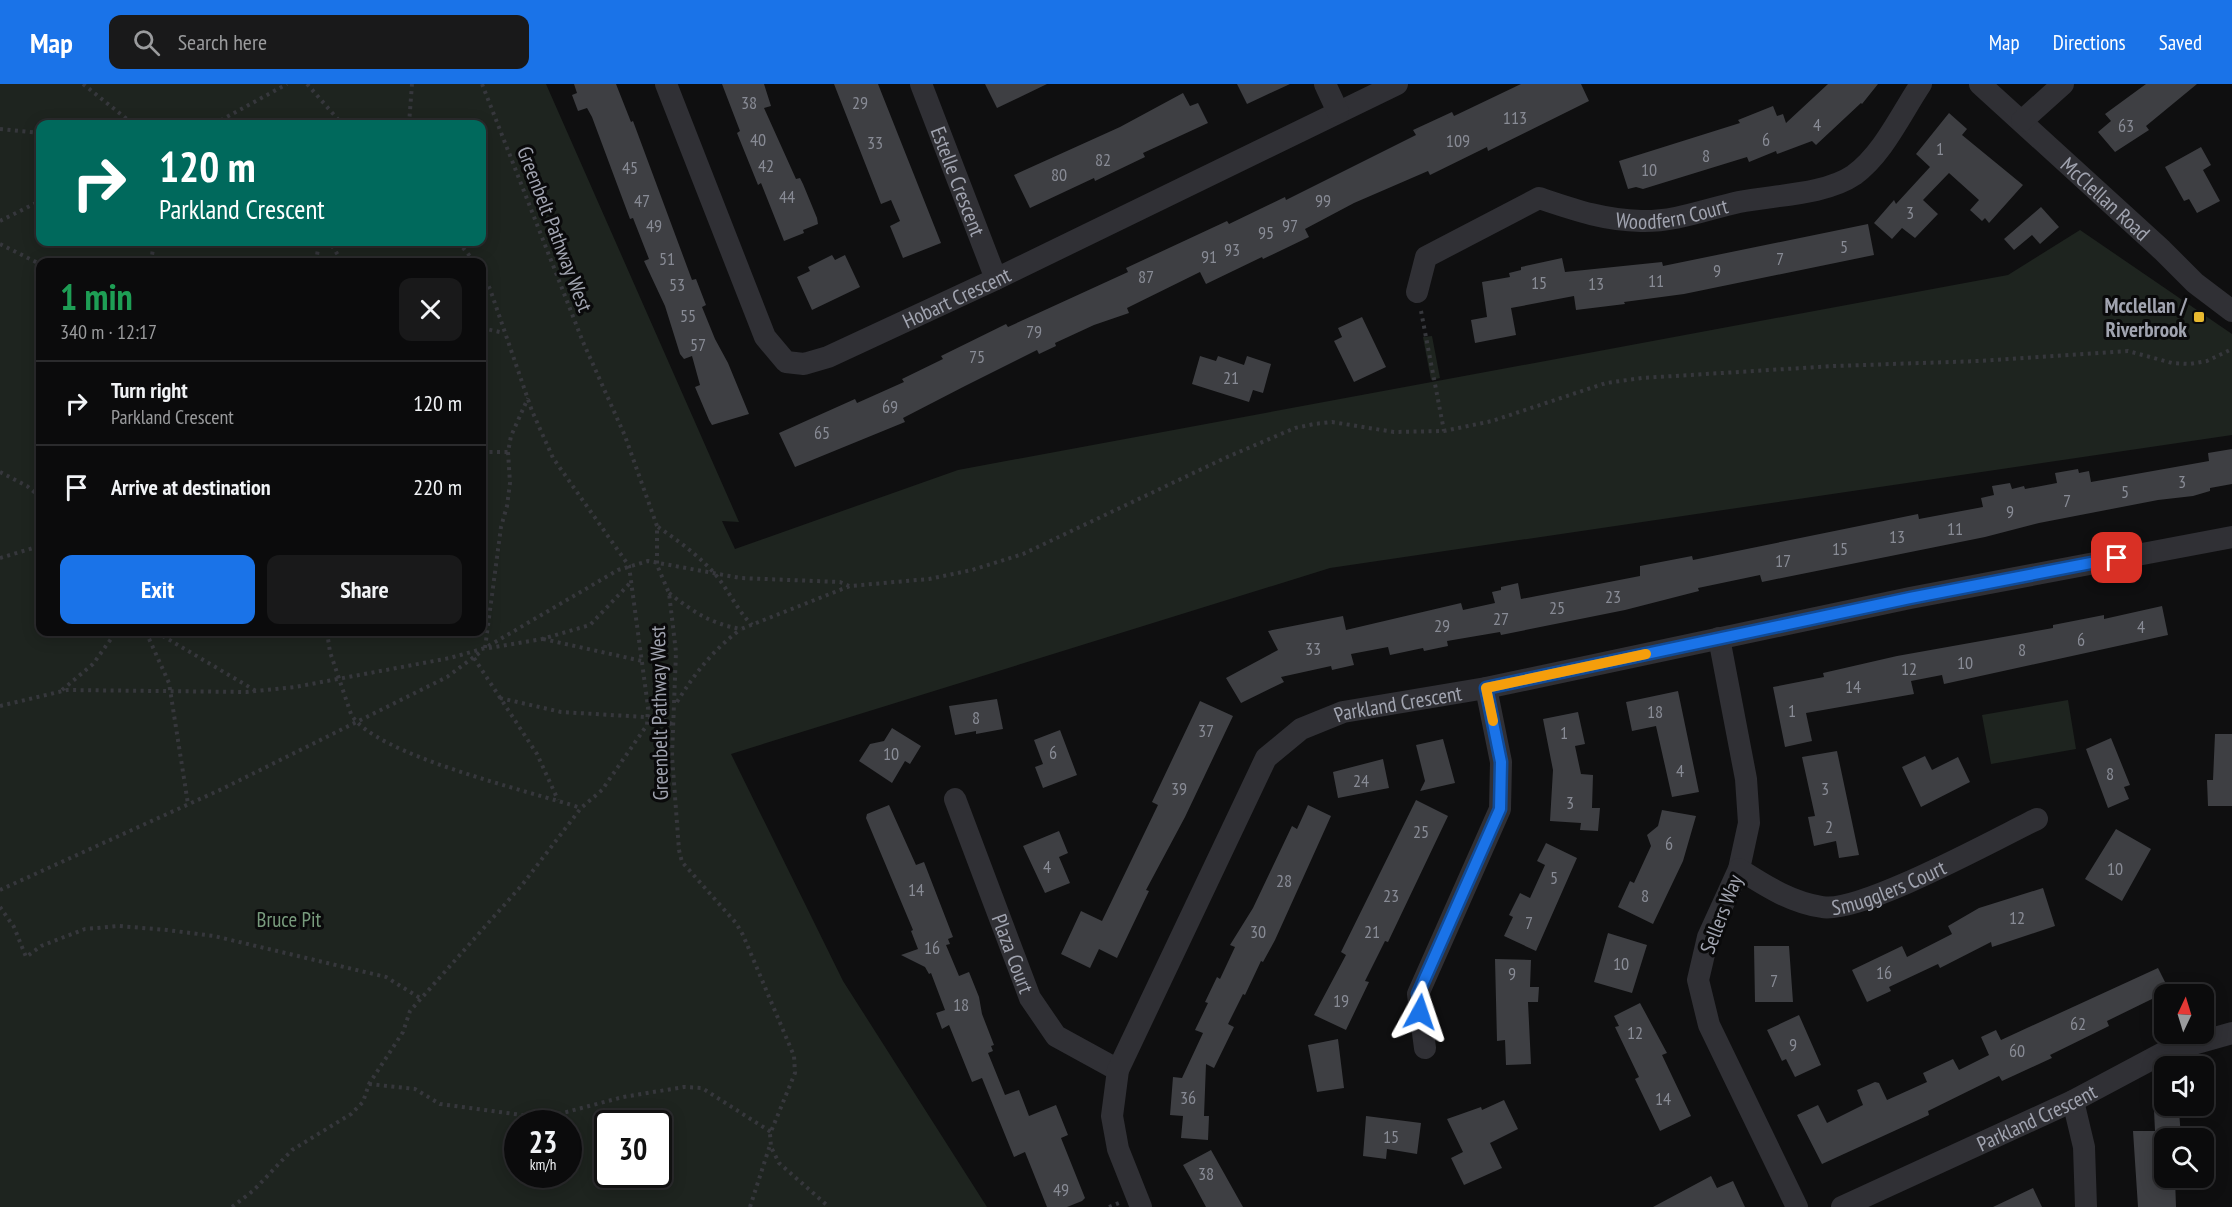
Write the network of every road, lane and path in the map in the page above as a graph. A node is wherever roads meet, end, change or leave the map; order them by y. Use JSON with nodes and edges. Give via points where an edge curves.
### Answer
{"nodes":[{"id":1,"x":83,"y":84,"type":"edge"},
{"id":2,"x":287,"y":84,"type":"edge"},
{"id":3,"x":307,"y":84,"type":"edge"},
{"id":4,"x":412,"y":84,"type":"edge"},
{"id":5,"x":482,"y":84,"type":"edge"},
{"id":6,"x":666,"y":84,"type":"edge"},
{"id":7,"x":921,"y":84,"type":"edge"},
{"id":8,"x":1325,"y":84,"type":"edge"},
{"id":9,"x":1397,"y":84,"type":"edge"},
{"id":10,"x":1921,"y":84,"type":"edge"},
{"id":11,"x":1980,"y":84,"type":"edge"},
{"id":12,"x":2063,"y":84,"type":"edge"},
{"id":13,"x":1338,"y":112,"type":"junction"},
{"id":14,"x":128,"y":120,"type":"edge"},
{"id":15,"x":221,"y":120,"type":"edge"},
{"id":16,"x":338,"y":120,"type":"edge"},
{"id":17,"x":409,"y":120,"type":"edge"},
{"id":18,"x":2022,"y":121,"type":"junction"},
{"id":19,"x":0,"y":129,"type":"edge"},
{"id":20,"x":36,"y":133,"type":"edge"},
{"id":21,"x":36,"y":203,"type":"edge"},
{"id":22,"x":0,"y":221,"type":"edge"},
{"id":23,"x":0,"y":244,"type":"edge"},
{"id":24,"x":461,"y":246,"type":"edge"},
{"id":25,"x":472,"y":258,"type":"edge"},
{"id":26,"x":36,"y":262,"type":"edge"},
{"id":27,"x":996,"y":279,"type":"junction"},
{"id":28,"x":486,"y":281,"type":"edge"},
{"id":29,"x":1417,"y":292,"type":"joint"},
{"id":30,"x":2232,"y":311,"type":"edge"},
{"id":31,"x":486,"y":328,"type":"edge"},
{"id":32,"x":504,"y":333,"type":"junction"},
{"id":33,"x":2232,"y":349,"type":"edge"},
{"id":34,"x":528,"y":398,"type":"junction"},
{"id":35,"x":1444,"y":431,"type":"junction"},
{"id":36,"x":486,"y":452,"type":"edge"},
{"id":37,"x":508,"y":452,"type":"junction"},
{"id":38,"x":0,"y":472,"type":"edge"},
{"id":39,"x":36,"y":494,"type":"edge"},
{"id":40,"x":657,"y":526,"type":"junction"},
{"id":41,"x":2232,"y":537,"type":"edge"},
{"id":42,"x":36,"y":547,"type":"edge"},
{"id":43,"x":0,"y":558,"type":"edge"},
{"id":44,"x":657,"y":563,"type":"junction"},
{"id":45,"x":628,"y":566,"type":"junction"},
{"id":46,"x":715,"y":575,"type":"junction"},
{"id":47,"x":631,"y":582,"type":"junction"},
{"id":48,"x":850,"y":586,"type":"junction"},
{"id":49,"x":669,"y":593,"type":"junction"},
{"id":50,"x":752,"y":626,"type":"junction"},
{"id":51,"x":741,"y":629,"type":"junction"},
{"id":52,"x":113,"y":636,"type":"edge"},
{"id":53,"x":148,"y":636,"type":"edge"},
{"id":54,"x":163,"y":636,"type":"edge"},
{"id":55,"x":328,"y":636,"type":"edge"},
{"id":56,"x":1719,"y":638,"type":"junction"},
{"id":57,"x":542,"y":639,"type":"junction"},
{"id":58,"x":485,"y":648,"type":"junction"},
{"id":59,"x":474,"y":658,"type":"junction"},
{"id":60,"x":642,"y":661,"type":"junction"},
{"id":61,"x":339,"y":677,"type":"junction"},
{"id":62,"x":1486,"y":688,"type":"junction"},
{"id":63,"x":256,"y":691,"type":"junction"},
{"id":64,"x":59,"y":692,"type":"junction"},
{"id":65,"x":170,"y":692,"type":"junction"},
{"id":66,"x":500,"y":698,"type":"junction"},
{"id":67,"x":676,"y":705,"type":"junction"},
{"id":68,"x":0,"y":706,"type":"edge"},
{"id":69,"x":647,"y":716,"type":"junction"},
{"id":70,"x":356,"y":722,"type":"junction"},
{"id":71,"x":673,"y":725,"type":"junction"},
{"id":72,"x":955,"y":799,"type":"dead end"},
{"id":73,"x":558,"y":800,"type":"junction"},
{"id":74,"x":188,"y":804,"type":"junction"},
{"id":75,"x":581,"y":808,"type":"junction"},
{"id":76,"x":2037,"y":819,"type":"dead end"},
{"id":77,"x":1739,"y":869,"type":"junction"},
{"id":78,"x":0,"y":890,"type":"edge"},
{"id":79,"x":0,"y":907,"type":"edge"},
{"id":80,"x":420,"y":998,"type":"junction"},
{"id":81,"x":2232,"y":1033,"type":"edge"},
{"id":82,"x":1425,"y":1048,"type":"dead end"},
{"id":83,"x":1118,"y":1070,"type":"junction"},
{"id":84,"x":369,"y":1084,"type":"junction"},
{"id":85,"x":2073,"y":1101,"type":"junction"},
{"id":86,"x":771,"y":1132,"type":"junction"},
{"id":87,"x":770,"y":1144,"type":"junction"},
{"id":88,"x":232,"y":1207,"type":"edge"},
{"id":89,"x":750,"y":1207,"type":"edge"},
{"id":90,"x":829,"y":1207,"type":"edge"},
{"id":91,"x":1141,"y":1207,"type":"edge"},
{"id":92,"x":1797,"y":1207,"type":"edge"},
{"id":93,"x":1842,"y":1207,"type":"edge"},
{"id":94,"x":2086,"y":1207,"type":"edge"}],
"edges":[{"from":1,"to":14,"type":"path"},
{"from":2,"to":15,"type":"path"},
{"from":3,"to":16,"type":"path"},
{"from":4,"to":17,"type":"path"},
{"from":5,"to":40,"type":"path","name":"Greenbelt Pathway West","via":[[583,342],[625,436]]},
{"from":6,"to":27,"type":"street","name":"Hobart Crescent","via":[[765,337],[786,362],[804,364],[828,357]]},
{"from":7,"to":27,"type":"street","name":"Estelle Crescent"},
{"from":8,"to":13,"type":"street"},
{"from":9,"to":13,"type":"street","name":"Hobart Crescent"},
{"from":10,"to":29,"type":"street","name":"Woodfern Court","via":[[1871,160],[1852,176],[1831,186],[1739,202],[1688,216],[1643,221],[1597,218],[1539,198],[1426,257]]},
{"from":11,"to":18,"type":"street","name":"McClellan Road"},
{"from":12,"to":18,"type":"street"},
{"from":13,"to":27,"type":"street","name":"Hobart Crescent"},
{"from":18,"to":30,"type":"street","name":"McClellan Road","via":[[2194,283]]},
{"from":19,"to":20,"type":"path"},
{"from":21,"to":22,"type":"path"},
{"from":23,"to":26,"type":"path"},
{"from":24,"to":25,"type":"path"},
{"from":28,"to":32,"type":"path"},
{"from":29,"to":35,"type":"path"},
{"from":31,"to":32,"type":"path"},
{"from":32,"to":34,"type":"path"},
{"from":33,"to":35,"type":"path","via":[[2190,364],[2128,351],[1642,378],[1595,386],[1492,421]]},
{"from":34,"to":37,"type":"path"},
{"from":34,"to":45,"type":"path","via":[[553,458]]},
{"from":35,"to":48,"type":"path","via":[[1394,432],[1332,422],[1295,428],[1023,554],[929,579]]},
{"from":36,"to":37,"type":"path"},
{"from":37,"to":58,"type":"path","via":[[510,483]]},
{"from":38,"to":39,"type":"path"},
{"from":40,"to":44,"type":"path","name":"Greenbelt Pathway West"},
{"from":40,"to":46,"type":"path"},
{"from":41,"to":56,"type":"street","name":"Parkland Crescent"},
{"from":42,"to":43,"type":"path"},
{"from":44,"to":45,"type":"path"},
{"from":44,"to":46,"type":"path"},
{"from":44,"to":49,"type":"path","name":"Greenbelt Pathway West"},
{"from":45,"to":47,"type":"path"},
{"from":45,"to":58,"type":"path"},
{"from":46,"to":48,"type":"path","via":[[840,582]]},
{"from":46,"to":50,"type":"path"},
{"from":47,"to":57,"type":"path","via":[[590,625]]},
{"from":47,"to":60,"type":"path"},
{"from":48,"to":50,"type":"path"},
{"from":49,"to":51,"type":"path","via":[[697,615]]},
{"from":49,"to":67,"type":"path","name":"Greenbelt Pathway West","via":[[676,652]]},
{"from":50,"to":51,"type":"path"},
{"from":51,"to":67,"type":"path","via":[[697,670]]},
{"from":52,"to":64,"type":"path","via":[[93,664]]},
{"from":53,"to":65,"type":"path","via":[[164,668]]},
{"from":54,"to":63,"type":"path"},
{"from":55,"to":61,"type":"path"},
{"from":56,"to":62,"type":"street","name":"Parkland Crescent"},
{"from":56,"to":77,"type":"street","name":"Sellers Way","via":[[1746,778],[1749,823]]},
{"from":57,"to":58,"type":"path"},
{"from":57,"to":60,"type":"path"},
{"from":58,"to":59,"type":"path"},
{"from":58,"to":61,"type":"path"},
{"from":59,"to":66,"type":"path"},
{"from":59,"to":70,"type":"path","via":[[447,677]]},
{"from":60,"to":69,"type":"path"},
{"from":61,"to":63,"type":"path"},
{"from":61,"to":70,"type":"path"},
{"from":62,"to":82,"type":"street","via":[[1501,762],[1500,809],[1418,994]]},
{"from":62,"to":83,"type":"street","name":"Parkland Crescent","via":[[1343,712],[1301,729],[1266,758]]},
{"from":63,"to":65,"type":"path"},
{"from":64,"to":65,"type":"path"},
{"from":64,"to":68,"type":"path"},
{"from":65,"to":74,"type":"path"},
{"from":66,"to":69,"type":"path","via":[[561,712]]},
{"from":66,"to":73,"type":"path","via":[[537,754]]},
{"from":67,"to":71,"type":"path","name":"Greenbelt Pathway West"},
{"from":69,"to":71,"type":"path","via":[[662,718]]},
{"from":69,"to":75,"type":"path","via":[[647,725],[628,754],[602,790]]},
{"from":70,"to":73,"type":"path","via":[[377,739],[405,753]]},
{"from":70,"to":74,"type":"path"},
{"from":71,"to":86,"type":"path","name":"Greenbelt Pathway West","via":[[672,756],[682,862],[736,922],[794,1056],[795,1073]]},
{"from":72,"to":83,"type":"street","name":"Plaza Court","via":[[1030,998],[1056,1036]]},
{"from":73,"to":75,"type":"path"},
{"from":74,"to":78,"type":"path"},
{"from":75,"to":80,"type":"path","via":[[522,885]]},
{"from":76,"to":77,"type":"street","name":"Smugglers Court","via":[[1869,900],[1824,908],[1781,896]]},
{"from":77,"to":92,"type":"street","name":"Sellers Way","via":[[1707,937],[1698,980],[1709,1025]]},
{"from":79,"to":80,"type":"path","via":[[14,927],[26,957],[41,946],[85,929],[119,926],[167,930],[214,936],[386,977]]},
{"from":80,"to":84,"type":"path"},
{"from":81,"to":85,"type":"street","name":"Parkland Crescent","via":[[2165,1052]]},
{"from":83,"to":91,"type":"street","name":"Parkland Crescent","via":[[1112,1116],[1118,1149]]},
{"from":84,"to":86,"type":"path","via":[[415,1089],[440,1104],[544,1118],[623,1097],[684,1087],[702,1088]]},
{"from":84,"to":88,"type":"path","via":[[363,1102],[351,1113],[292,1150]]},
{"from":85,"to":93,"type":"street","name":"Parkland Crescent"},
{"from":85,"to":94,"type":"street","via":[[2084,1147]]},
{"from":86,"to":87,"type":"path","name":"Greenbelt Pathway West"},
{"from":87,"to":89,"type":"path","name":"Greenbelt Pathway West"},
{"from":87,"to":90,"type":"path","via":[[779,1163]]}]}
